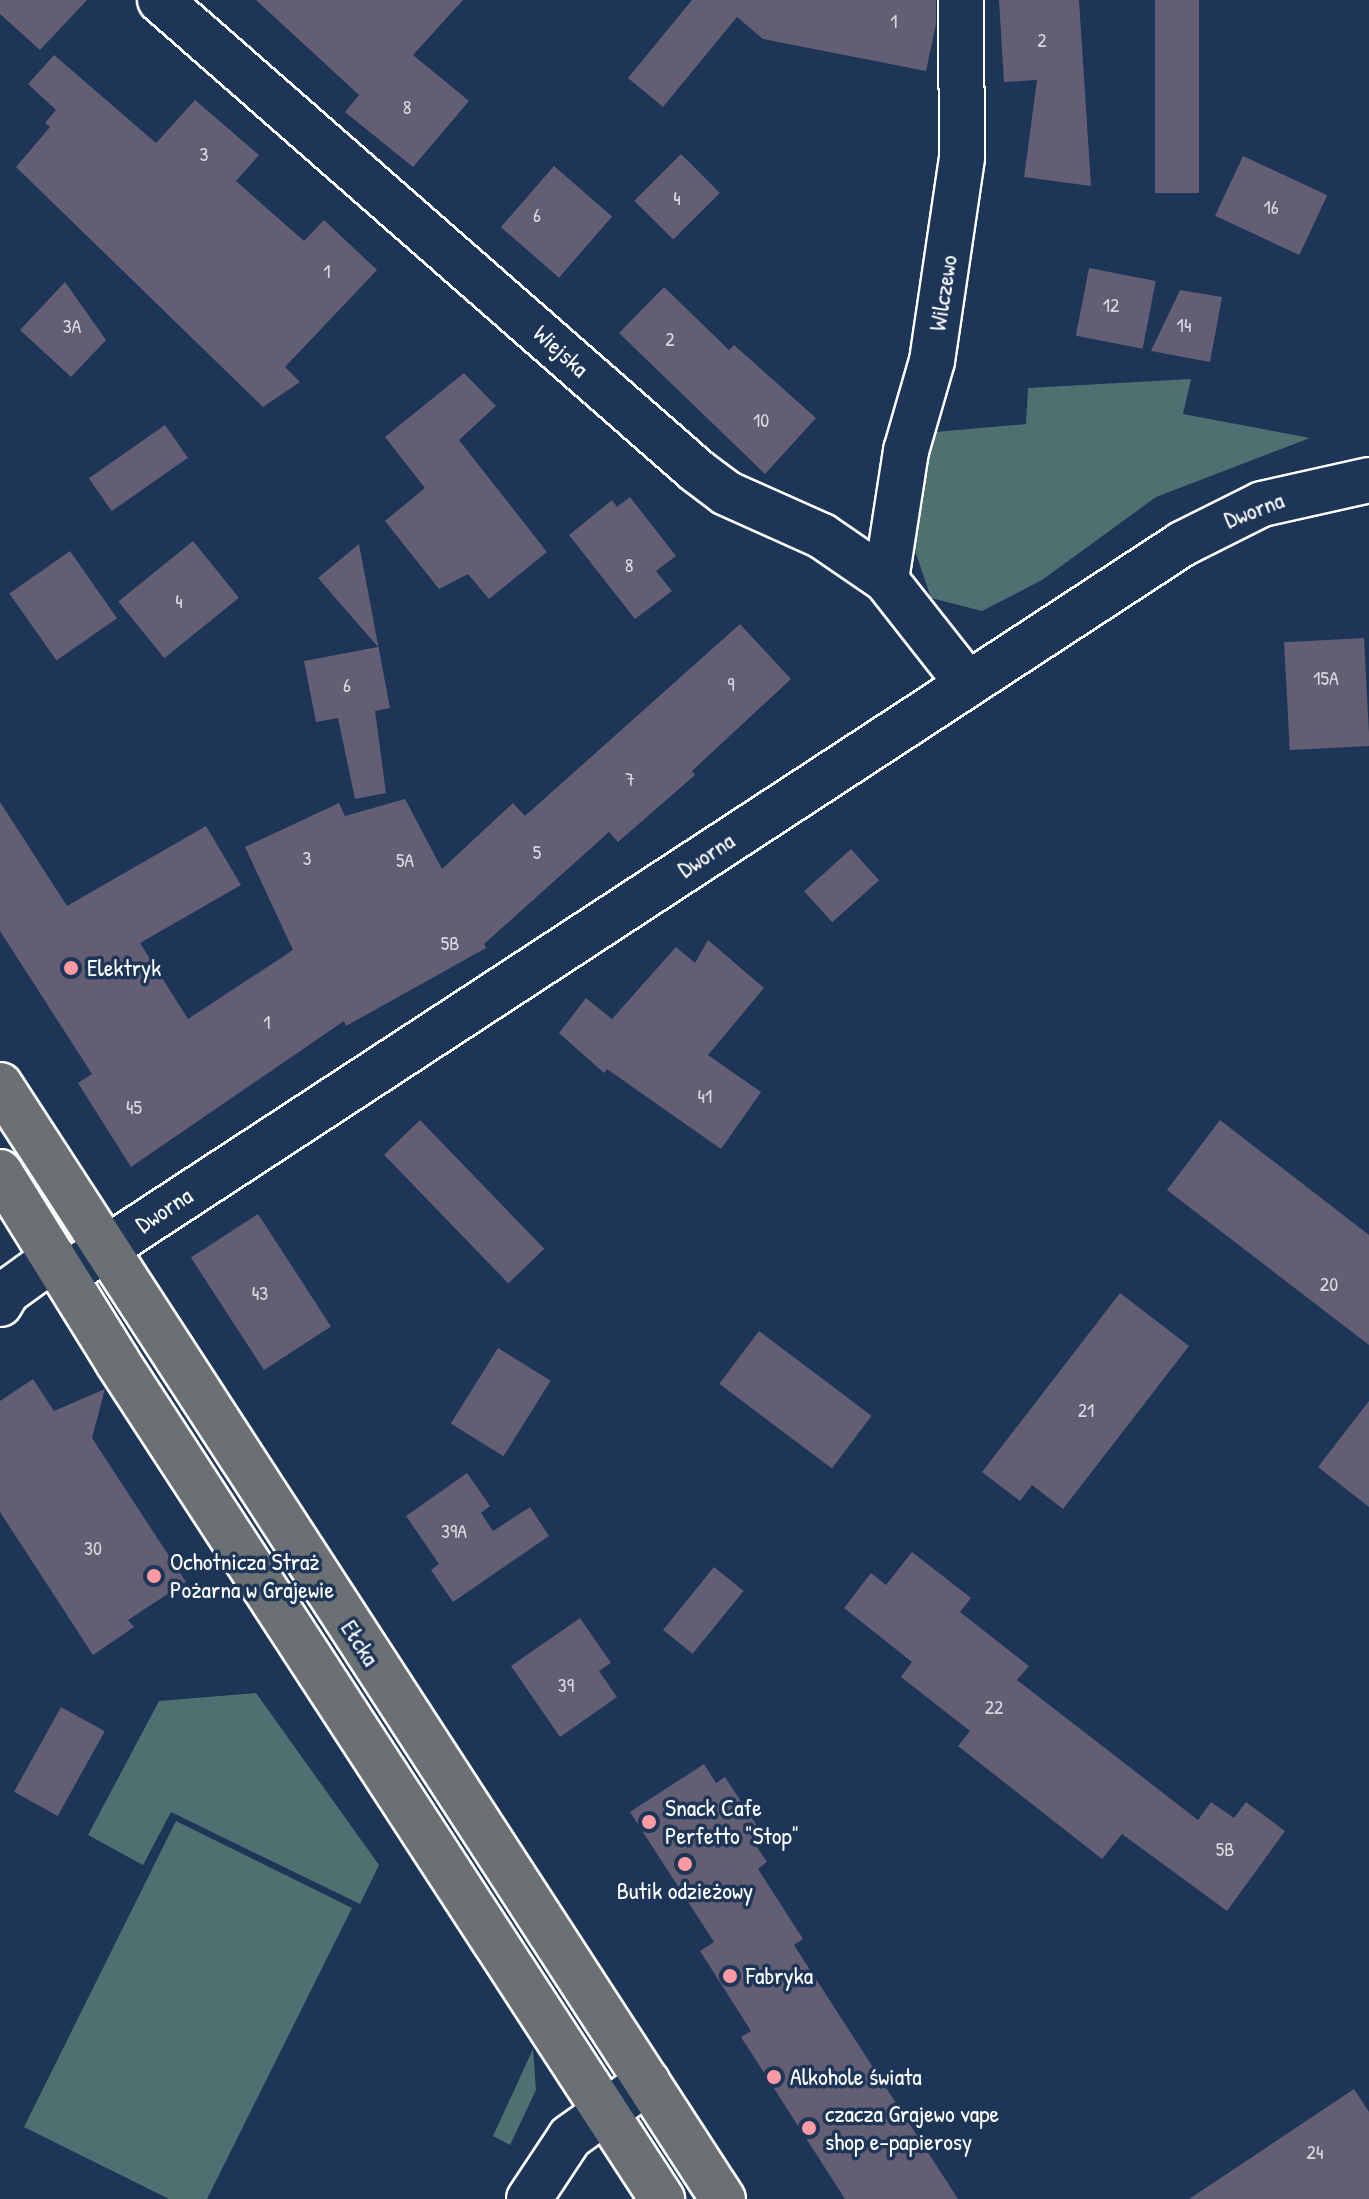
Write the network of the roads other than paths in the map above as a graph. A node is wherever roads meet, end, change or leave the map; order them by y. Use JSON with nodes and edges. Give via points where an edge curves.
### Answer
{"nodes":[{"id":1,"x":160,"y":0,"type":"edge"},
{"id":2,"x":961,"y":0,"type":"edge"},
{"id":3,"x":1369,"y":480,"type":"edge"},
{"id":4,"x":886,"y":580,"type":"junction"},
{"id":5,"x":967,"y":683,"type":"junction"},
{"id":6,"x":0,"y":1085,"type":"edge"},
{"id":7,"x":0,"y":1172,"type":"edge"},
{"id":8,"x":104,"y":1249,"type":"junction"},
{"id":9,"x":59,"y":1267,"type":"junction"},
{"id":10,"x":0,"y":1304,"type":"edge"},
{"id":11,"x":647,"y":2082,"type":"junction"},
{"id":12,"x":603,"y":2110,"type":"junction"},
{"id":13,"x":529,"y":2199,"type":"edge"},
{"id":14,"x":662,"y":2199,"type":"edge"},
{"id":15,"x":723,"y":2199,"type":"edge"}],
"edges":[{"from":1,"to":4,"type":"street","name":"Wiejska","via":[[697,471],[726,493],[822,536]]},
{"from":2,"to":4,"type":"street","name":"Wilczewo","via":[[960,173],[932,361],[906,451]]},
{"from":3,"to":5,"type":"street","name":"Dworna","via":[[1308,491],[1222,521]]},
{"from":4,"to":5,"type":"street","name":"Wiejska"},
{"from":5,"to":8,"type":"street","name":"Dworna"},
{"from":6,"to":8,"type":"main road","name":"Ełcka"},
{"from":7,"to":9,"type":"main road","name":"Ełcka"},
{"from":8,"to":9,"type":"street","name":"Dworna"},
{"from":8,"to":11,"type":"main road","name":"Ełcka"},
{"from":9,"to":10,"type":"street","name":"Dworna","via":[[7,1292]]},
{"from":9,"to":12,"type":"main road","name":"Ełcka"},
{"from":11,"to":12,"type":"street"},
{"from":11,"to":15,"type":"main road","name":"Ełcka"},
{"from":12,"to":13,"type":"street","via":[[570,2137]]},
{"from":12,"to":14,"type":"main road","name":"Ełcka"}]}
